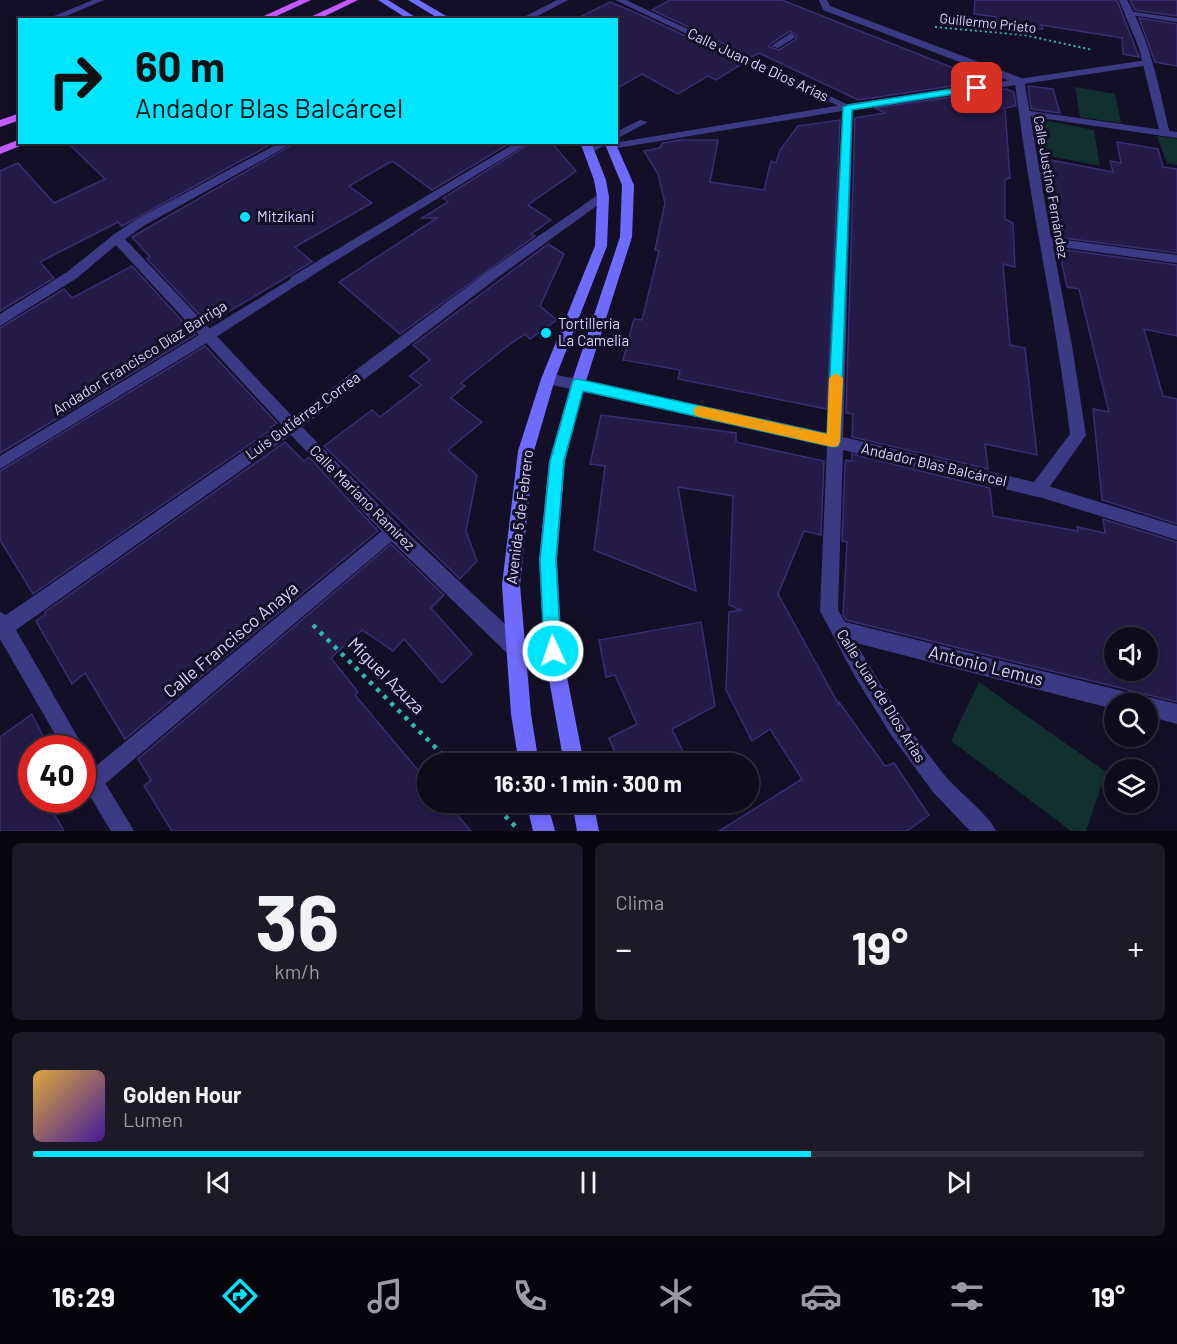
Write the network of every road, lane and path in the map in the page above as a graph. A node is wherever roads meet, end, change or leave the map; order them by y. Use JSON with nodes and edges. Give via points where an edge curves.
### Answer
{"nodes":[{"id":1,"x":100,"y":0,"type":"edge"},
{"id":2,"x":307,"y":0,"type":"edge"},
{"id":3,"x":354,"y":0,"type":"edge"},
{"id":4,"x":382,"y":0,"type":"edge"},
{"id":5,"x":412,"y":0,"type":"edge"},
{"id":6,"x":564,"y":0,"type":"edge"},
{"id":7,"x":619,"y":0,"type":"edge"},
{"id":8,"x":1123,"y":0,"type":"edge"},
{"id":9,"x":825,"y":4,"type":"edge"},
{"id":10,"x":1131,"y":14,"type":"junction"},
{"id":11,"x":61,"y":18,"type":"edge"},
{"id":12,"x":264,"y":18,"type":"edge"},
{"id":13,"x":314,"y":18,"type":"edge"},
{"id":14,"x":413,"y":18,"type":"edge"},
{"id":15,"x":445,"y":18,"type":"edge"},
{"id":16,"x":526,"y":18,"type":"edge"},
{"id":17,"x":1177,"y":20,"type":"edge"},
{"id":18,"x":931,"y":27,"type":"dead end"},
{"id":19,"x":791,"y":36,"type":"dead end"},
{"id":20,"x":775,"y":46,"type":"dead end"},
{"id":21,"x":1103,"y":52,"type":"dead end"},
{"id":22,"x":1147,"y":63,"type":"junction"},
{"id":23,"x":1020,"y":81,"type":"junction"},
{"id":24,"x":848,"y":107,"type":"junction"},
{"id":25,"x":1023,"y":113,"type":"junction"},
{"id":26,"x":18,"y":117,"type":"edge"},
{"id":27,"x":643,"y":122,"type":"dead end"},
{"id":28,"x":0,"y":124,"type":"edge"},
{"id":29,"x":1165,"y":134,"type":"junction"},
{"id":30,"x":1177,"y":135,"type":"edge"},
{"id":31,"x":618,"y":137,"type":"edge"},
{"id":32,"x":618,"y":141,"type":"edge"},
{"id":33,"x":18,"y":143,"type":"edge"},
{"id":34,"x":286,"y":144,"type":"edge"},
{"id":35,"x":522,"y":144,"type":"edge"},
{"id":36,"x":611,"y":144,"type":"edge"},
{"id":37,"x":587,"y":147,"type":"edge"},
{"id":38,"x":0,"y":152,"type":"edge"},
{"id":39,"x":603,"y":197,"type":"junction"},
{"id":40,"x":117,"y":238,"type":"junction"},
{"id":41,"x":1045,"y":241,"type":"junction"},
{"id":42,"x":1177,"y":259,"type":"edge"},
{"id":43,"x":322,"y":263,"type":"joint"},
{"id":44,"x":296,"y":280,"type":"joint"},
{"id":45,"x":0,"y":321,"type":"edge"},
{"id":46,"x":209,"y":336,"type":"junction"},
{"id":47,"x":548,"y":379,"type":"junction"},
{"id":48,"x":578,"y":384,"type":"junction"},
{"id":49,"x":292,"y":426,"type":"junction"},
{"id":50,"x":833,"y":441,"type":"junction"},
{"id":51,"x":0,"y":463,"type":"edge"},
{"id":52,"x":1038,"y":490,"type":"junction"},
{"id":53,"x":393,"y":531,"type":"junction"},
{"id":54,"x":1177,"y":533,"type":"edge"},
{"id":55,"x":298,"y":609,"type":"junction"},
{"id":56,"x":1,"y":626,"type":"edge"},
{"id":57,"x":838,"y":630,"type":"junction"},
{"id":58,"x":515,"y":647,"type":"junction"},
{"id":59,"x":1104,"y":696,"type":"edge"},
{"id":60,"x":1158,"y":709,"type":"edge"},
{"id":61,"x":1177,"y":714,"type":"edge"},
{"id":62,"x":66,"y":735,"type":"edge"},
{"id":63,"x":441,"y":753,"type":"edge"},
{"id":64,"x":527,"y":753,"type":"edge"},
{"id":65,"x":572,"y":753,"type":"edge"},
{"id":66,"x":96,"y":766,"type":"edge"},
{"id":67,"x":96,"y":785,"type":"edge"},
{"id":68,"x":502,"y":813,"type":"edge"},
{"id":69,"x":539,"y":813,"type":"edge"},
{"id":70,"x":584,"y":813,"type":"edge"},
{"id":71,"x":123,"y":831,"type":"edge"},
{"id":72,"x":520,"y":831,"type":"edge"},
{"id":73,"x":544,"y":831,"type":"edge"},
{"id":74,"x":588,"y":831,"type":"edge"},
{"id":75,"x":986,"y":831,"type":"edge"}],
"edges":[{"from":1,"to":11,"type":"lane","via":[[58,15]]},
{"from":2,"to":12,"type":"main road"},
{"from":3,"to":13,"type":"main road"},
{"from":4,"to":14,"type":"street"},
{"from":5,"to":15,"type":"street"},
{"from":6,"to":16,"type":"street"},
{"from":7,"to":24,"type":"street","name":"Calle Juan de Dios Arias"},
{"from":8,"to":10,"type":"street"},
{"from":9,"to":23,"type":"street"},
{"from":10,"to":17,"type":"lane"},
{"from":10,"to":22,"type":"street"},
{"from":18,"to":21,"type":"path","name":"Guillermo Prieto","via":[[1024,35]]},
{"from":19,"to":20,"type":"lane"},
{"from":22,"to":23,"type":"lane"},
{"from":22,"to":29,"type":"street"},
{"from":23,"to":24,"type":"lane"},
{"from":23,"to":25,"type":"street","name":"Calle Justino Fernández"},
{"from":24,"to":32,"type":"lane"},
{"from":24,"to":50,"type":"street","name":"Calle Juan de Dios Arias"},
{"from":25,"to":29,"type":"lane"},
{"from":25,"to":41,"type":"street","name":"Calle Justino Fernández"},
{"from":26,"to":28,"type":"main road"},
{"from":27,"to":31,"type":"lane"},
{"from":29,"to":30,"type":"lane"},
{"from":33,"to":38,"type":"main road"},
{"from":34,"to":40,"type":"street"},
{"from":35,"to":43,"type":"lane"},
{"from":36,"to":48,"type":"street","name":"Avenida 5 de Febrero","via":[[628,184],[626,237]]},
{"from":37,"to":39,"type":"street","name":"Avenida 5 de Febrero"},
{"from":39,"to":47,"type":"street","name":"Avenida 5 de Febrero","via":[[601,246]]},
{"from":39,"to":49,"type":"street","name":"Luis Gutiérrez Correa","via":[[492,275]]},
{"from":40,"to":45,"type":"street","via":[[72,275]]},
{"from":40,"to":46,"type":"street","name":"Calle Mariano Ramírez"},
{"from":41,"to":42,"type":"street"},
{"from":41,"to":52,"type":"street","name":"Calle Justino Fernández","via":[[1078,435]]},
{"from":43,"to":44,"type":"street"},
{"from":44,"to":46,"type":"lane","name":"Andador Francisco Díaz Barriga"},
{"from":46,"to":49,"type":"street","name":"Calle Mariano Ramírez"},
{"from":46,"to":51,"type":"lane","name":"Andador Francisco Díaz Barriga"},
{"from":47,"to":48,"type":"street","name":"Andador Blas Balcárcel"},
{"from":47,"to":58,"type":"street","name":"Avenida 5 de Febrero","via":[[526,451],[511,585]]},
{"from":48,"to":50,"type":"street","name":"Andador Blas Balcárcel"},
{"from":48,"to":65,"type":"street","name":"Avenida 5 de Febrero","via":[[557,461],[548,560],[553,651]]},
{"from":49,"to":53,"type":"street","name":"Calle Mariano Ramírez"},
{"from":49,"to":56,"type":"street","name":"Luis Gutiérrez Correa"},
{"from":50,"to":52,"type":"street","name":"Andador Blas Balcárcel"},
{"from":50,"to":57,"type":"street","name":"Calle Juan de Dios Arias","via":[[829,611]]},
{"from":52,"to":54,"type":"lane","name":"Andador Blas Balcárcel"},
{"from":53,"to":55,"type":"lane","name":"Calle Francisco Anaya"},
{"from":53,"to":58,"type":"street","name":"Calle Mariano Ramírez"},
{"from":55,"to":63,"type":"path","name":"Miguel Azuza"},
{"from":55,"to":66,"type":"lane","name":"Calle Francisco Anaya"},
{"from":56,"to":62,"type":"street"},
{"from":57,"to":59,"type":"street","name":"Antonio Lemus"},
{"from":57,"to":75,"type":"street","name":"Calle Juan de Dios Arias","via":[[927,769]]},
{"from":58,"to":64,"type":"street","name":"Avenida 5 de Febrero"},
{"from":60,"to":61,"type":"street"},
{"from":67,"to":71,"type":"street"},
{"from":68,"to":72,"type":"path"},
{"from":69,"to":73,"type":"street"},
{"from":70,"to":74,"type":"street"}]}
